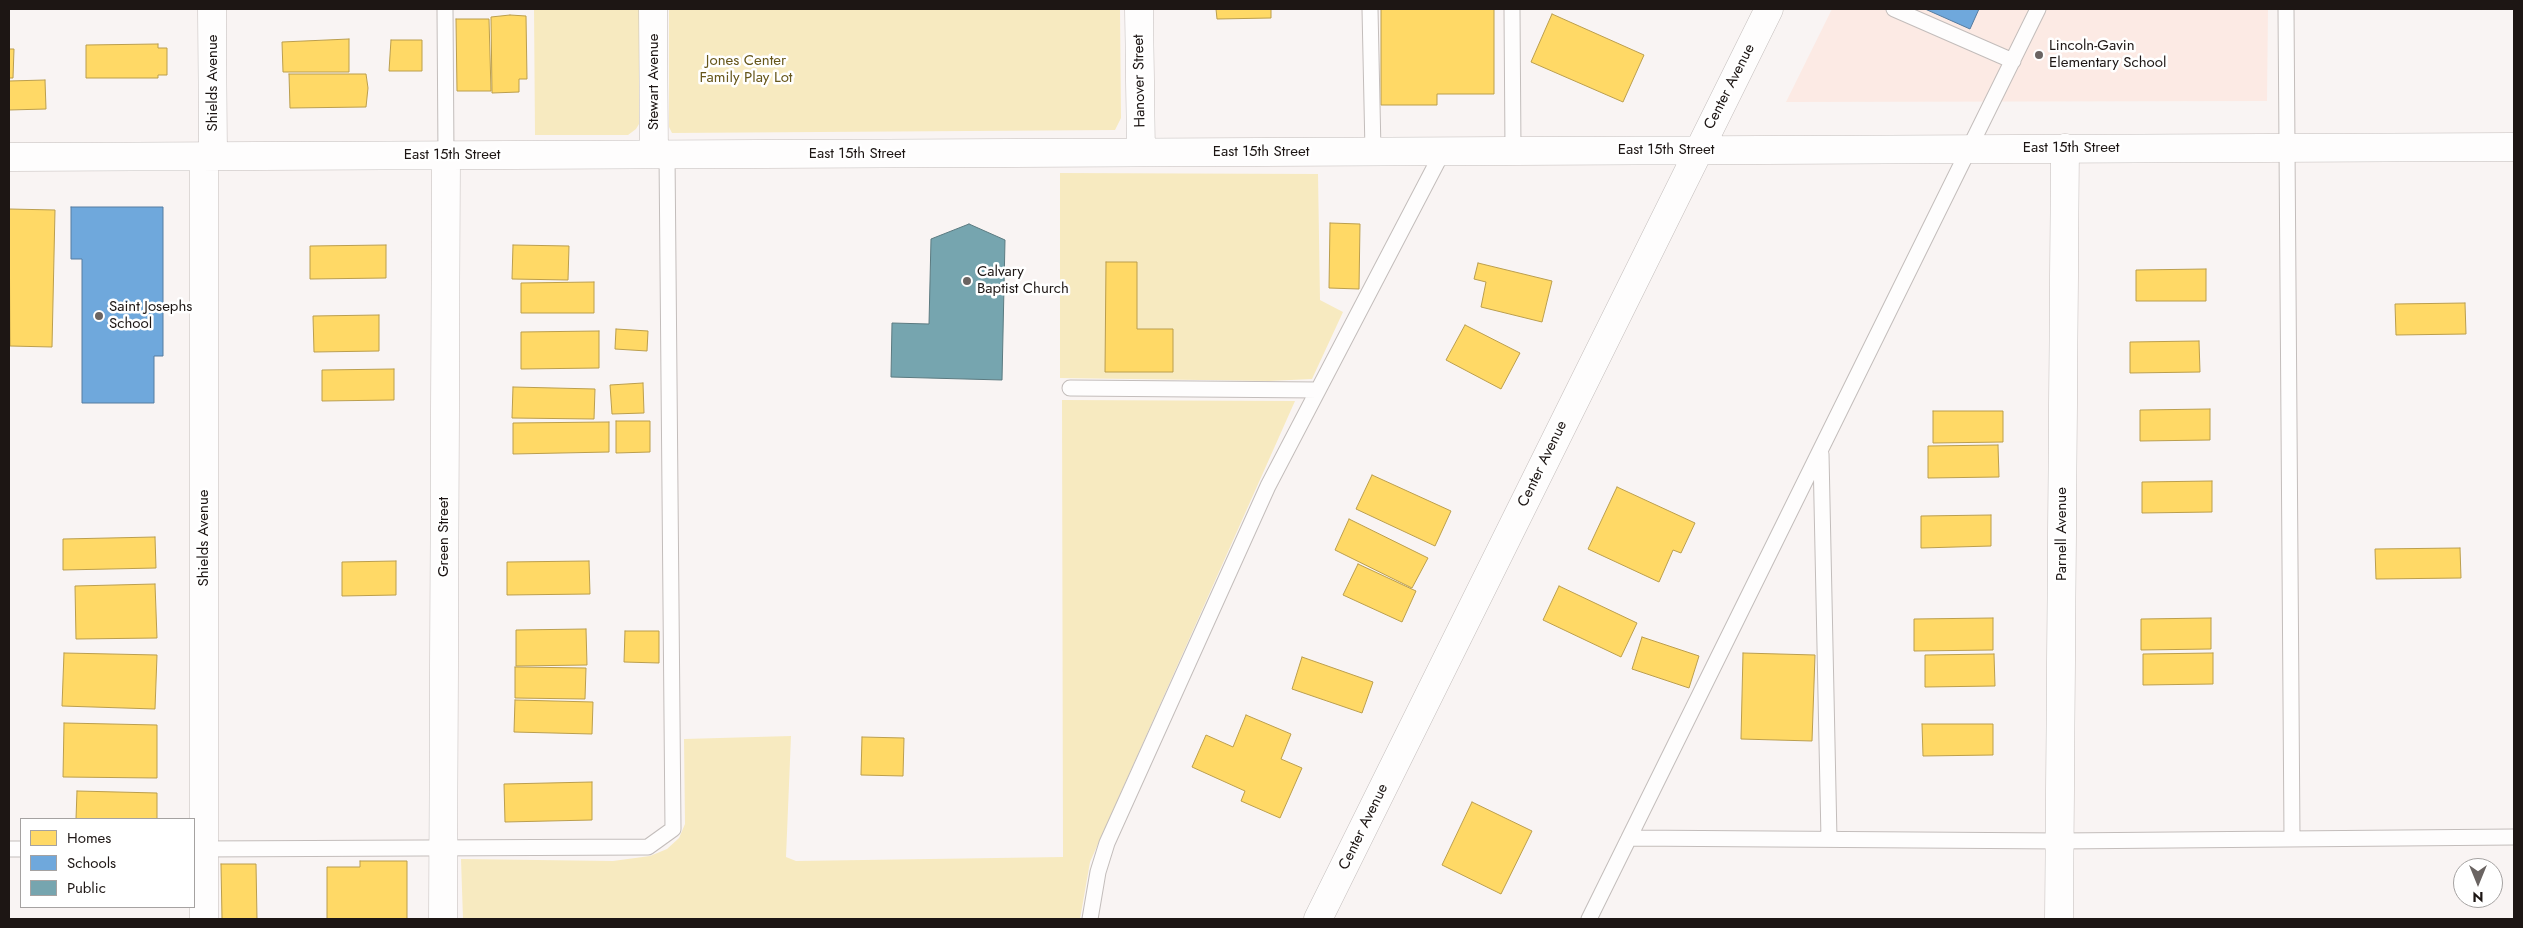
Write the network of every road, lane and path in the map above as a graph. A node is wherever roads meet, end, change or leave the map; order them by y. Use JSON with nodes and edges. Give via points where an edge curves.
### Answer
{"nodes":[{"id":1,"x":212,"y":9,"type":"edge"},
{"id":2,"x":445,"y":9,"type":"edge"},
{"id":3,"x":653,"y":9,"type":"edge"},
{"id":4,"x":1139,"y":9,"type":"edge"},
{"id":5,"x":1370,"y":9,"type":"edge"},
{"id":6,"x":1512,"y":9,"type":"edge"},
{"id":7,"x":1769,"y":9,"type":"edge"},
{"id":8,"x":1894,"y":9,"type":"edge"},
{"id":9,"x":2038,"y":9,"type":"edge"},
{"id":10,"x":2286,"y":9,"type":"edge"},
{"id":11,"x":2013,"y":61,"type":"junction"},
{"id":12,"x":2288,"y":147,"type":"junction"},
{"id":13,"x":2514,"y":147,"type":"edge"},
{"id":14,"x":2065,"y":148,"type":"junction"},
{"id":15,"x":1971,"y":149,"type":"junction"},
{"id":16,"x":1698,"y":150,"type":"junction"},
{"id":17,"x":1513,"y":151,"type":"junction"},
{"id":18,"x":1141,"y":152,"type":"junction"},
{"id":19,"x":1373,"y":152,"type":"junction"},
{"id":20,"x":1443,"y":152,"type":"junction"},
{"id":21,"x":661,"y":154,"type":"junction"},
{"id":22,"x":208,"y":156,"type":"junction"},
{"id":23,"x":446,"y":156,"type":"junction"},
{"id":24,"x":9,"y":158,"type":"edge"},
{"id":25,"x":1070,"y":388,"type":"dead end"},
{"id":26,"x":1318,"y":390,"type":"junction"},
{"id":27,"x":1821,"y":450,"type":"junction"},
{"id":28,"x":1629,"y":838,"type":"junction"},
{"id":29,"x":2292,"y":838,"type":"junction"},
{"id":30,"x":2514,"y":838,"type":"edge"},
{"id":31,"x":1829,"y":840,"type":"junction"},
{"id":32,"x":2060,"y":841,"type":"junction"},
{"id":33,"x":443,"y":848,"type":"junction"},
{"id":34,"x":199,"y":849,"type":"edge"},
{"id":35,"x":204,"y":919,"type":"edge"},
{"id":36,"x":443,"y":919,"type":"edge"},
{"id":37,"x":1090,"y":919,"type":"edge"},
{"id":38,"x":1318,"y":919,"type":"edge"},
{"id":39,"x":1589,"y":919,"type":"edge"},
{"id":40,"x":2059,"y":919,"type":"edge"}],
"edges":[{"from":1,"to":22,"type":"street","name":"Shields Avenue"},
{"from":2,"to":23,"type":"lane"},
{"from":3,"to":21,"type":"street","name":"Stewart Avenue"},
{"from":4,"to":18,"type":"street","name":"Hanover Street"},
{"from":5,"to":19,"type":"lane"},
{"from":6,"to":17,"type":"lane"},
{"from":7,"to":16,"type":"street","name":"Center Avenue"},
{"from":8,"to":11,"type":"lane"},
{"from":9,"to":11,"type":"lane"},
{"from":10,"to":12,"type":"lane"},
{"from":11,"to":15,"type":"lane"},
{"from":12,"to":13,"type":"street","name":"East 15th Street"},
{"from":12,"to":14,"type":"street","name":"East 15th Street"},
{"from":12,"to":29,"type":"lane"},
{"from":14,"to":15,"type":"street","name":"East 15th Street"},
{"from":14,"to":32,"type":"street","name":"Parnell Avenue"},
{"from":15,"to":16,"type":"street","name":"East 15th Street"},
{"from":15,"to":27,"type":"lane"},
{"from":16,"to":17,"type":"street","name":"East 15th Street"},
{"from":16,"to":38,"type":"street","name":"Center Avenue"},
{"from":17,"to":20,"type":"street","name":"East 15th Street"},
{"from":18,"to":19,"type":"street","name":"East 15th Street"},
{"from":18,"to":21,"type":"street","name":"East 15th Street"},
{"from":19,"to":20,"type":"street","name":"East 15th Street"},
{"from":20,"to":26,"type":"lane"},
{"from":21,"to":23,"type":"street","name":"East 15th Street"},
{"from":21,"to":33,"type":"lane","via":[[673,829],[648,847]]},
{"from":22,"to":23,"type":"street","name":"East 15th Street"},
{"from":22,"to":24,"type":"street","name":"East 15th Street"},
{"from":22,"to":34,"type":"street","name":"Shields Avenue"},
{"from":23,"to":33,"type":"street","name":"Green Street"},
{"from":25,"to":26,"type":"lane"},
{"from":26,"to":37,"type":"lane","via":[[1268,486],[1107,843]]},
{"from":27,"to":28,"type":"lane"},
{"from":27,"to":31,"type":"lane"},
{"from":28,"to":31,"type":"lane"},
{"from":28,"to":39,"type":"lane"},
{"from":29,"to":30,"type":"lane"},
{"from":29,"to":32,"type":"lane"},
{"from":31,"to":32,"type":"lane"},
{"from":32,"to":40,"type":"street","name":"Parnell Avenue"},
{"from":33,"to":34,"type":"lane"},
{"from":33,"to":36,"type":"street","name":"Green Street"},
{"from":34,"to":35,"type":"street","name":"Shields Avenue"}]}
